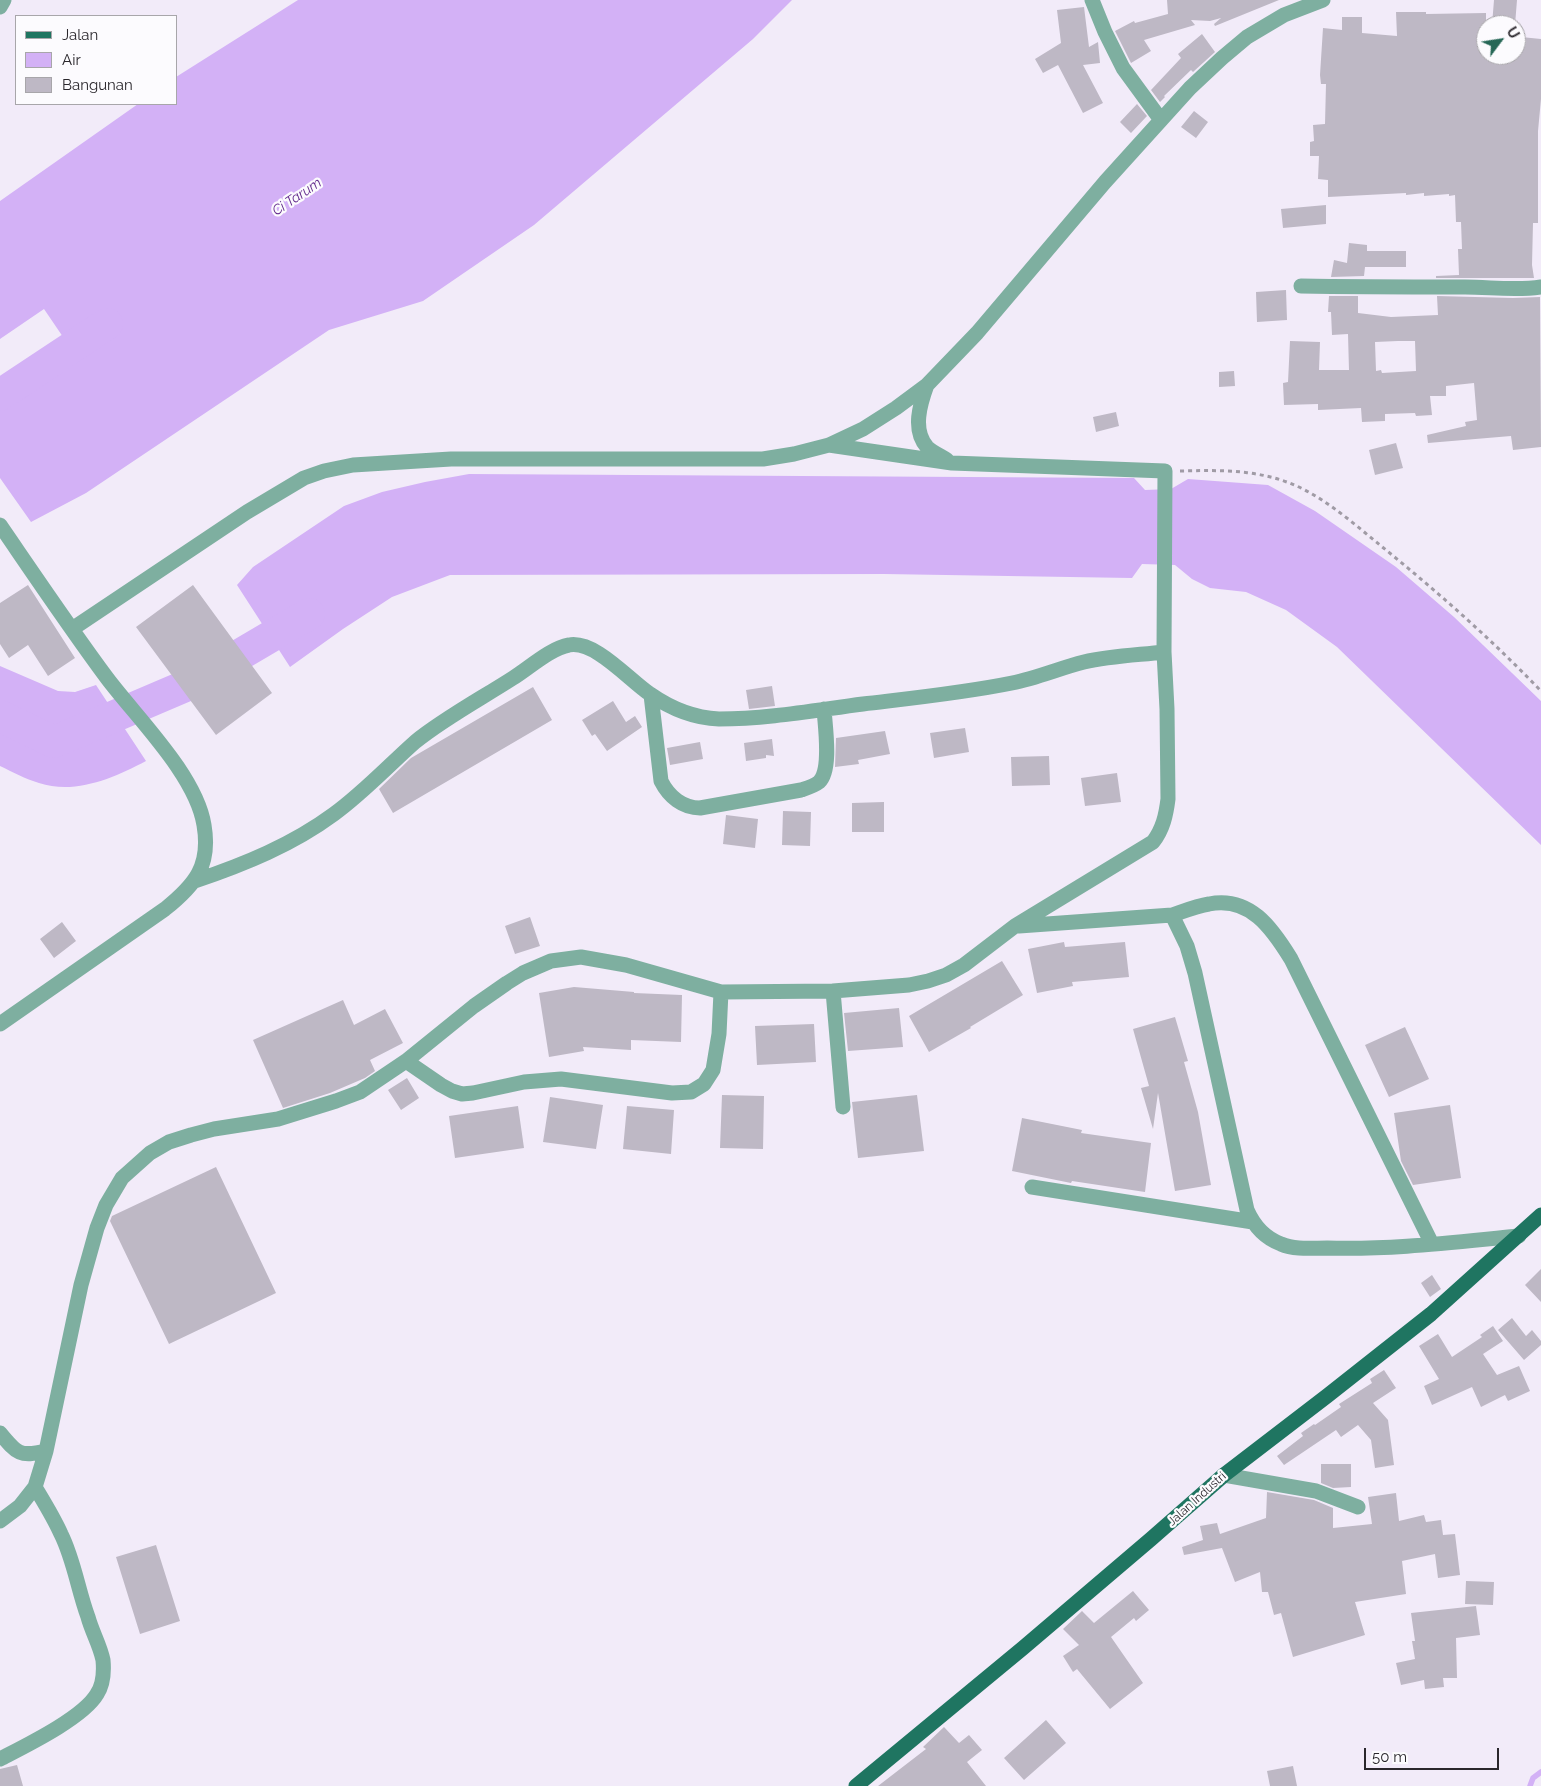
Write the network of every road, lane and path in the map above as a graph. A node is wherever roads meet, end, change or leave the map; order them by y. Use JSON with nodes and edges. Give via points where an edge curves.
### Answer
{"nodes":[{"id":1,"x":4,"y":0,"type":"edge"},
{"id":2,"x":1092,"y":0,"type":"edge"},
{"id":3,"x":1323,"y":0,"type":"edge"},
{"id":4,"x":0,"y":8,"type":"edge"},
{"id":5,"x":1161,"y":120,"type":"junction"},
{"id":6,"x":1301,"y":286,"type":"dead end"},
{"id":7,"x":1541,"y":287,"type":"edge"},
{"id":8,"x":927,"y":385,"type":"junction"},
{"id":9,"x":829,"y":445,"type":"junction"},
{"id":10,"x":952,"y":463,"type":"junction"},
{"id":11,"x":1165,"y":471,"type":"junction"},
{"id":12,"x":0,"y":525,"type":"edge"},
{"id":13,"x":72,"y":628,"type":"junction"},
{"id":14,"x":1164,"y":652,"type":"junction"},
{"id":15,"x":1541,"y":691,"type":"edge"},
{"id":16,"x":651,"y":694,"type":"junction"},
{"id":17,"x":824,"y":709,"type":"junction"},
{"id":18,"x":195,"y":881,"type":"junction"},
{"id":19,"x":1172,"y":915,"type":"junction"},
{"id":20,"x":1015,"y":926,"type":"junction"},
{"id":21,"x":833,"y":991,"type":"junction"},
{"id":22,"x":721,"y":992,"type":"junction"},
{"id":23,"x":0,"y":1024,"type":"edge"},
{"id":24,"x":406,"y":1060,"type":"junction"},
{"id":25,"x":843,"y":1107,"type":"dead end"},
{"id":26,"x":1032,"y":1188,"type":"dead end"},
{"id":27,"x":1541,"y":1215,"type":"edge"},
{"id":28,"x":1253,"y":1222,"type":"junction"},
{"id":29,"x":1519,"y":1236,"type":"junction"},
{"id":30,"x":1432,"y":1244,"type":"junction"},
{"id":31,"x":0,"y":1433,"type":"edge"},
{"id":32,"x":46,"y":1451,"type":"junction"},
{"id":33,"x":1224,"y":1474,"type":"junction"},
{"id":34,"x":35,"y":1487,"type":"junction"},
{"id":35,"x":1358,"y":1506,"type":"dead end"},
{"id":36,"x":0,"y":1521,"type":"edge"},
{"id":37,"x":0,"y":1759,"type":"edge"},
{"id":38,"x":856,"y":1786,"type":"edge"}],
"edges":[{"from":1,"to":4,"type":"street"},
{"from":2,"to":5,"type":"street","via":[[1123,68]]},
{"from":3,"to":5,"type":"street","via":[[1284,15],[1247,37],[1190,88]]},
{"from":5,"to":8,"type":"street","via":[[977,333]]},
{"from":6,"to":7,"type":"street"},
{"from":8,"to":9,"type":"street","via":[[863,429]]},
{"from":8,"to":10,"type":"street","via":[[920,406],[920,431],[927,446]]},
{"from":9,"to":10,"type":"street"},
{"from":9,"to":13,"type":"street","via":[[764,459],[451,460],[353,465],[324,471],[304,478],[247,512]]},
{"from":10,"to":11,"type":"street"},
{"from":11,"to":14,"type":"street"},
{"from":11,"to":15,"type":"path","via":[[1247,472],[1303,489],[1331,506],[1415,574]]},
{"from":12,"to":13,"type":"street"},
{"from":13,"to":18,"type":"street","via":[[178,766],[196,798],[206,844],[203,863]]},
{"from":14,"to":17,"type":"street","via":[[1085,662],[1001,685]]},
{"from":14,"to":20,"type":"street","via":[[1168,798],[1158,835],[1144,849]]},
{"from":16,"to":17,"type":"street","via":[[675,708],[705,718],[769,717]]},
{"from":16,"to":17,"type":"street","via":[[661,781],[666,792],[691,808],[801,790],[820,781],[826,764]]},
{"from":16,"to":18,"type":"street","via":[[600,655],[578,645],[562,647],[432,729],[355,798],[301,835],[259,858]]},
{"from":18,"to":23,"type":"street","via":[[165,909]]},
{"from":19,"to":20,"type":"street"},
{"from":19,"to":28,"type":"street","via":[[1195,973],[1243,1196]]},
{"from":19,"to":30,"type":"street","via":[[1228,902],[1244,907],[1276,935]]},
{"from":20,"to":21,"type":"street","via":[[946,975],[909,985]]},
{"from":21,"to":22,"type":"street"},
{"from":21,"to":25,"type":"street"},
{"from":22,"to":24,"type":"street","via":[[626,965],[581,957],[551,961],[523,973],[474,1006]]},
{"from":22,"to":24,"type":"street","via":[[713,1070],[704,1084],[691,1092],[672,1093],[561,1080],[524,1082],[462,1094],[441,1085]]},
{"from":24,"to":32,"type":"street","via":[[360,1092],[336,1101],[278,1119],[214,1129],[170,1142],[150,1153],[122,1178],[100,1220],[81,1285]]},
{"from":26,"to":28,"type":"street"},
{"from":27,"to":29,"type":"main road","name":"Jalan Industri"},
{"from":28,"to":30,"type":"street","via":[[1271,1240],[1283,1246],[1370,1249]]},
{"from":29,"to":30,"type":"street"},
{"from":29,"to":33,"type":"main road","name":"Jalan Industri","via":[[1431,1314]]},
{"from":31,"to":32,"type":"street","via":[[18,1452],[29,1455]]},
{"from":32,"to":34,"type":"street"},
{"from":33,"to":35,"type":"street","via":[[1316,1491]]},
{"from":33,"to":38,"type":"main road","name":"Jalan Industri","via":[[1152,1539]]},
{"from":34,"to":36,"type":"street","via":[[20,1506]]},
{"from":34,"to":37,"type":"street","via":[[64,1540],[97,1640],[103,1671],[98,1693],[91,1703],[39,1739]]}]}
